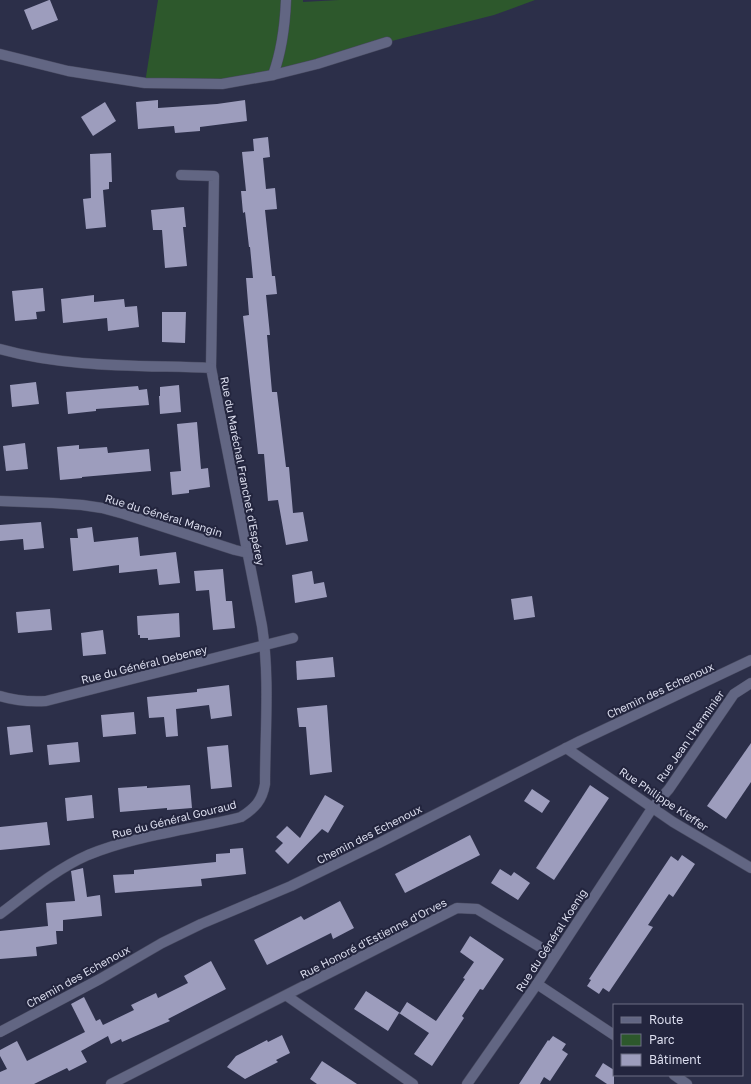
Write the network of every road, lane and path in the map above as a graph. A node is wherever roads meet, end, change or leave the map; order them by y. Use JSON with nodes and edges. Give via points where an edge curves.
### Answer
{"nodes":[{"id":1,"x":286,"y":0,"type":"edge"},
{"id":2,"x":387,"y":42,"type":"dead end"},
{"id":3,"x":0,"y":54,"type":"edge"},
{"id":4,"x":273,"y":75,"type":"junction"},
{"id":5,"x":181,"y":176,"type":"dead end"},
{"id":6,"x":0,"y":349,"type":"edge"},
{"id":7,"x":210,"y":368,"type":"junction"},
{"id":8,"x":0,"y":501,"type":"edge"},
{"id":9,"x":248,"y":553,"type":"junction"},
{"id":10,"x":293,"y":638,"type":"dead end"},
{"id":11,"x":265,"y":645,"type":"junction"},
{"id":12,"x":751,"y":660,"type":"edge"},
{"id":13,"x":751,"y":682,"type":"edge"},
{"id":14,"x":0,"y":696,"type":"edge"},
{"id":15,"x":566,"y":748,"type":"junction"},
{"id":16,"x":653,"y":807,"type":"junction"},
{"id":17,"x":751,"y":868,"type":"edge"},
{"id":18,"x":0,"y":914,"type":"edge"},
{"id":19,"x":555,"y":956,"type":"junction"},
{"id":20,"x":537,"y":984,"type":"junction"},
{"id":21,"x":287,"y":996,"type":"junction"},
{"id":22,"x":0,"y":1032,"type":"edge"},
{"id":23,"x":613,"y":1034,"type":"edge"},
{"id":24,"x":675,"y":1076,"type":"edge"},
{"id":25,"x":111,"y":1084,"type":"edge"},
{"id":26,"x":414,"y":1084,"type":"edge"},
{"id":27,"x":467,"y":1084,"type":"edge"},
{"id":28,"x":687,"y":1084,"type":"edge"}],
"edges":[{"from":1,"to":4,"type":"street","via":[[284,33]]},
{"from":2,"to":4,"type":"street"},
{"from":3,"to":4,"type":"street","via":[[68,71],[145,83],[222,84]]},
{"from":5,"to":7,"type":"street","via":[[214,176]]},
{"from":6,"to":7,"type":"street","name":"Rue du Maréchal Franchet d'Espérey","via":[[25,356],[69,362]]},
{"from":7,"to":9,"type":"street","name":"Rue du Maréchal Franchet d'Espérey"},
{"from":8,"to":9,"type":"street","name":"Rue du Général Mangin","via":[[102,508]]},
{"from":9,"to":11,"type":"street","name":"Rue du Maréchal Franchet d'Espérey"},
{"from":10,"to":11,"type":"street","name":"Rue du Général Debeney"},
{"from":11,"to":14,"type":"street","name":"Rue du Général Debeney","via":[[46,701],[27,702]]},
{"from":11,"to":18,"type":"street","name":"Rue du Général Gouraud","via":[[265,784],[264,793],[253,809],[241,816],[135,839],[87,855],[66,866]]},
{"from":12,"to":15,"type":"street","name":"Chemin des Echenoux"},
{"from":13,"to":16,"type":"street","name":"Rue Jean l'Herminier","via":[[734,694],[669,789]]},
{"from":15,"to":16,"type":"street","name":"Rue Philippe Kieffer"},
{"from":15,"to":22,"type":"street","name":"Chemin des Echenoux","via":[[291,886],[162,943]]},
{"from":16,"to":17,"type":"street","name":"Rue Philippe Kieffer","via":[[673,822]]},
{"from":16,"to":19,"type":"street","name":"Rue du Général Koenig"},
{"from":19,"to":20,"type":"street","name":"Rue du Général Koenig"},
{"from":19,"to":21,"type":"street","name":"Rue Honoré d'Estienne d'Orves","via":[[477,909],[457,908]]},
{"from":20,"to":23,"type":"street"},
{"from":20,"to":27,"type":"street","name":"Rue du Général Koenig"},
{"from":21,"to":25,"type":"street","name":"Rue Honoré d'Estienne d'Orves"},
{"from":21,"to":26,"type":"street"},
{"from":24,"to":28,"type":"street"}]}
